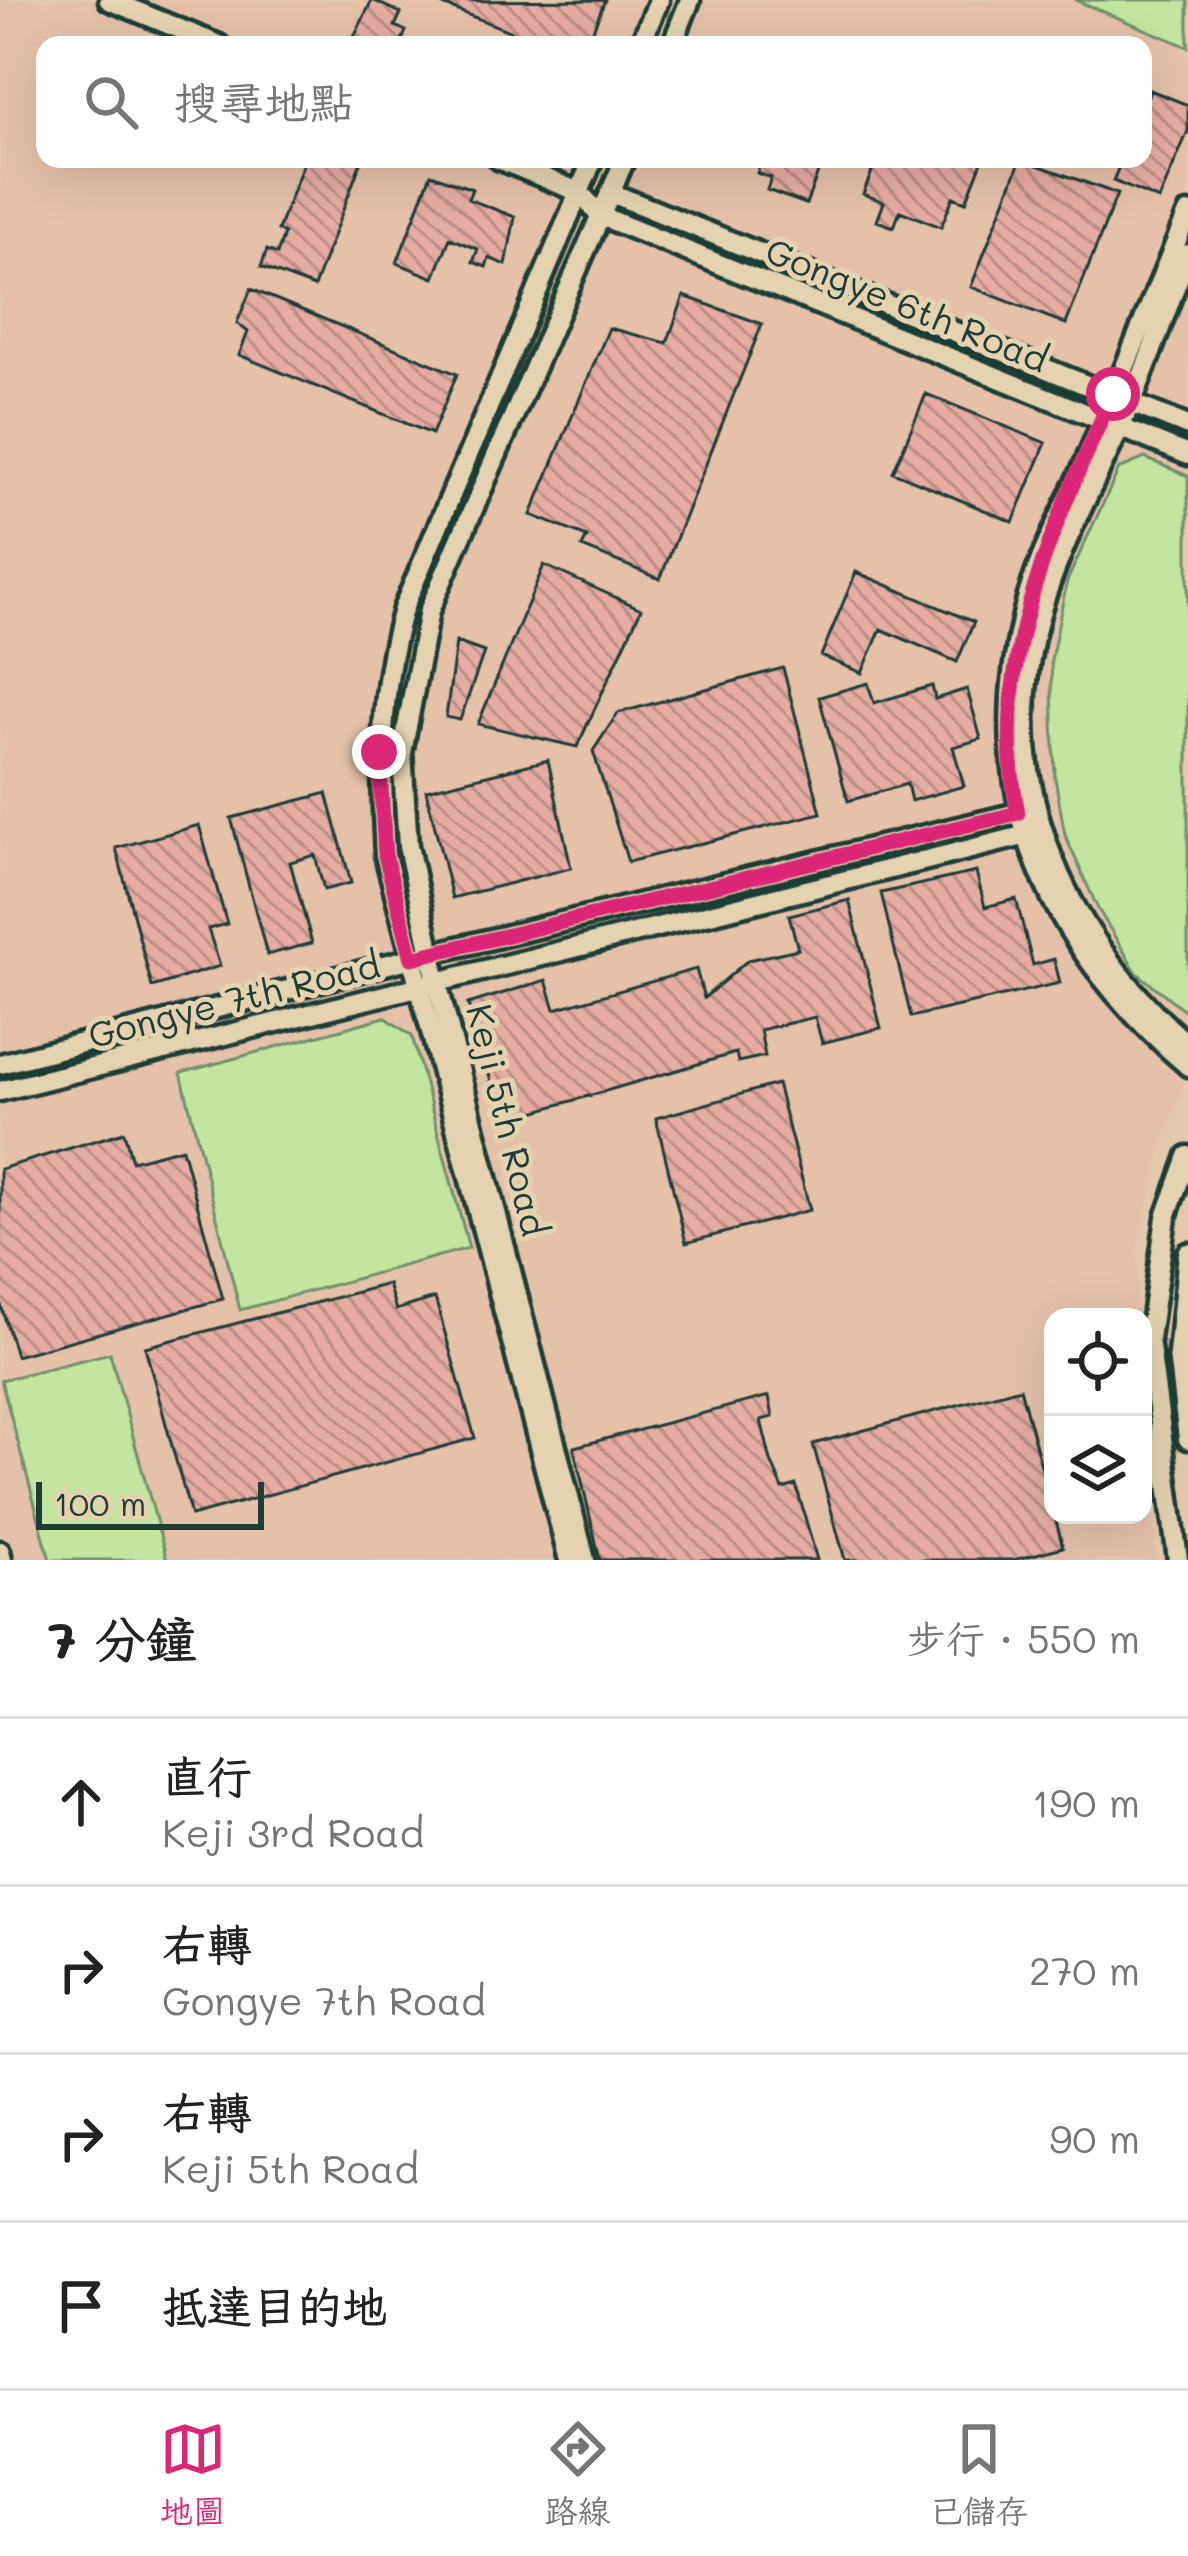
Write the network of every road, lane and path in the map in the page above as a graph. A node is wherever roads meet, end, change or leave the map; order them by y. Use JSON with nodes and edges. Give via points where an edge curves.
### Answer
{"nodes":[{"id":1,"x":109,"y":0,"type":"edge"},
{"id":2,"x":659,"y":0,"type":"edge"},
{"id":3,"x":690,"y":0,"type":"edge"},
{"id":4,"x":197,"y":36,"type":"edge"},
{"id":5,"x":644,"y":36,"type":"edge"},
{"id":6,"x":676,"y":36,"type":"edge"},
{"id":7,"x":520,"y":168,"type":"edge"},
{"id":8,"x":589,"y":168,"type":"edge"},
{"id":9,"x":621,"y":168,"type":"edge"},
{"id":10,"x":579,"y":192,"type":"junction"},
{"id":11,"x":611,"y":193,"type":"junction"},
{"id":12,"x":1188,"y":213,"type":"edge"},
{"id":13,"x":601,"y":217,"type":"junction"},
{"id":14,"x":1188,"y":254,"type":"edge"},
{"id":15,"x":1122,"y":398,"type":"junction"},
{"id":16,"x":1111,"y":424,"type":"junction"},
{"id":17,"x":1188,"y":426,"type":"edge"},
{"id":18,"x":1188,"y":455,"type":"edge"},
{"id":19,"x":1026,"y":811,"type":"junction"},
{"id":20,"x":1033,"y":836,"type":"junction"},
{"id":21,"x":435,"y":956,"type":"junction"},
{"id":22,"x":412,"y":958,"type":"junction"},
{"id":23,"x":428,"y":985,"type":"junction"},
{"id":24,"x":1188,"y":1045,"type":"edge"},
{"id":25,"x":0,"y":1064,"type":"edge"},
{"id":26,"x":1188,"y":1066,"type":"edge"},
{"id":27,"x":0,"y":1091,"type":"edge"},
{"id":28,"x":1188,"y":1156,"type":"edge"},
{"id":29,"x":1188,"y":1253,"type":"edge"},
{"id":30,"x":1188,"y":1439,"type":"edge"},
{"id":31,"x":568,"y":1560,"type":"edge"},
{"id":32,"x":585,"y":1560,"type":"edge"},
{"id":33,"x":1178,"y":1560,"type":"edge"}],
"edges":[{"from":1,"to":4,"type":"street"},
{"from":2,"to":5,"type":"street"},
{"from":3,"to":6,"type":"street"},
{"from":7,"to":10,"type":"street"},
{"from":8,"to":10,"type":"street","name":"Keji 5th Road"},
{"from":9,"to":11,"type":"street","name":"Keji 5th Road"},
{"from":10,"to":13,"type":"street"},
{"from":10,"to":22,"type":"street","name":"Keji 5th Road","via":[[386,666],[379,752],[385,855]]},
{"from":11,"to":13,"type":"street","name":"Keji 5th Road"},
{"from":11,"to":15,"type":"street","name":"Gongye 6th Road"},
{"from":12,"to":15,"type":"street"},
{"from":13,"to":16,"type":"street","name":"Gongye 6th Road"},
{"from":13,"to":21,"type":"street","name":"Keji 5th Road","via":[[429,610],[413,676],[402,753],[408,846]]},
{"from":14,"to":15,"type":"street"},
{"from":15,"to":16,"type":"street"},
{"from":15,"to":17,"type":"street","name":"Gongye 6th Road"},
{"from":16,"to":18,"type":"street","name":"Gongye 6th Road"},
{"from":16,"to":19,"type":"street","via":[[1024,609],[1009,725]]},
{"from":19,"to":20,"type":"street"},
{"from":19,"to":21,"type":"street","name":"Gongye 7th Road"},
{"from":20,"to":23,"type":"street","name":"Gongye 7th Road"},
{"from":20,"to":24,"type":"street","via":[[1102,949],[1148,1010]]},
{"from":20,"to":26,"type":"street","via":[[1089,958],[1136,1021]]},
{"from":21,"to":22,"type":"street","name":"Gongye 7th Road"},
{"from":21,"to":23,"type":"street","name":"Keji 5th Road"},
{"from":22,"to":23,"type":"street","name":"Keji 5th Road"},
{"from":22,"to":25,"type":"street","name":"Gongye 7th Road"},
{"from":23,"to":27,"type":"street","name":"Gongye 7th Road"},
{"from":23,"to":31,"type":"street","name":"Keji 5th Road"},
{"from":23,"to":32,"type":"street","name":"Keji 5th Road"},
{"from":28,"to":33,"type":"street","via":[[1166,1217],[1149,1339]]},
{"from":29,"to":30,"type":"street","via":[[1178,1354]]}]}
